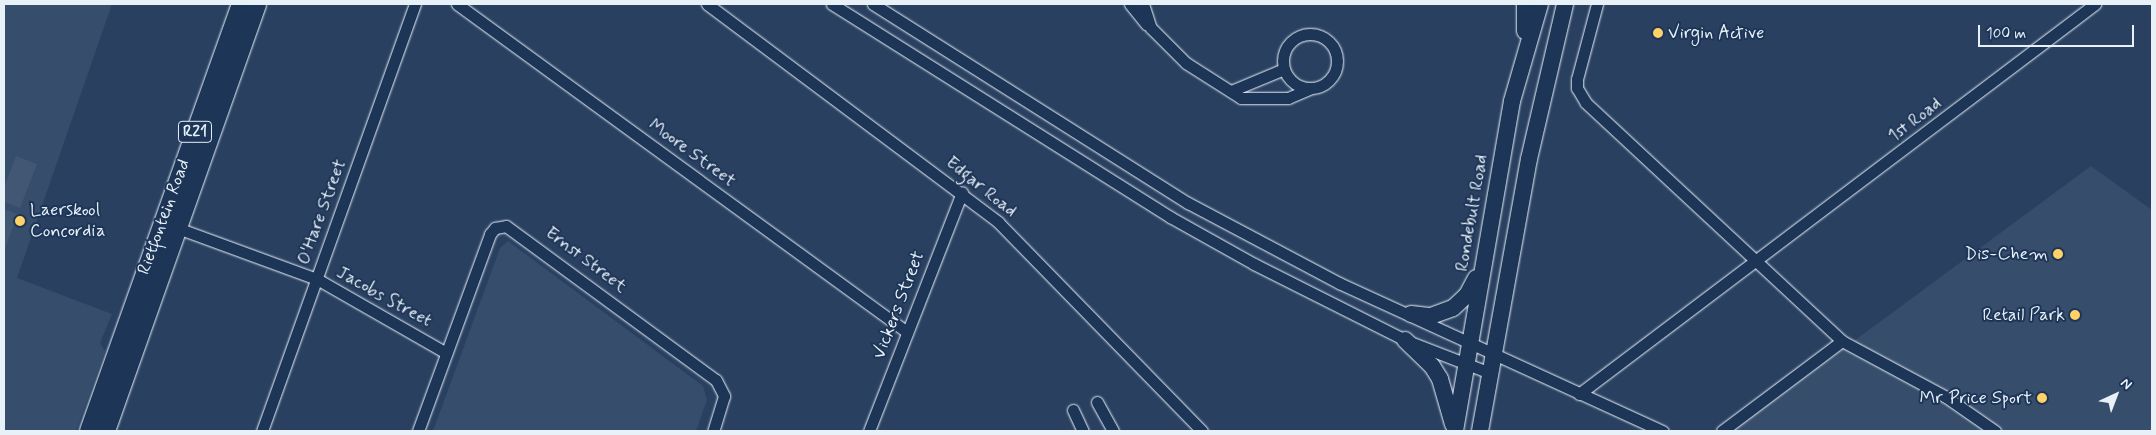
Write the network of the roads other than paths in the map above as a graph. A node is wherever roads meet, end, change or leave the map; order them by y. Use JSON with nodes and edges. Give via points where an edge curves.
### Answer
{"nodes":[{"id":1,"x":241,"y":4,"type":"edge"},
{"id":2,"x":257,"y":4,"type":"edge"},
{"id":3,"x":415,"y":4,"type":"edge"},
{"id":4,"x":457,"y":4,"type":"edge"},
{"id":5,"x":707,"y":4,"type":"edge"},
{"id":6,"x":832,"y":4,"type":"edge"},
{"id":7,"x":873,"y":4,"type":"edge"},
{"id":8,"x":1130,"y":4,"type":"edge"},
{"id":9,"x":1143,"y":4,"type":"edge"},
{"id":10,"x":1150,"y":4,"type":"edge"},
{"id":11,"x":1525,"y":4,"type":"edge"},
{"id":12,"x":1540,"y":4,"type":"edge"},
{"id":13,"x":1565,"y":4,"type":"edge"},
{"id":14,"x":1597,"y":4,"type":"edge"},
{"id":15,"x":2095,"y":4,"type":"edge"},
{"id":16,"x":1150,"y":26,"type":"junction"},
{"id":17,"x":1524,"y":56,"type":"junction"},
{"id":18,"x":1284,"y":69,"type":"junction"},
{"id":19,"x":1311,"y":88,"type":"junction"},
{"id":20,"x":1231,"y":92,"type":"junction"},
{"id":21,"x":194,"y":158,"type":"junction"},
{"id":22,"x":962,"y":192,"type":"junction"},
{"id":23,"x":170,"y":225,"type":"junction"},
{"id":24,"x":1754,"y":260,"type":"junction"},
{"id":25,"x":1482,"y":264,"type":"junction"},
{"id":26,"x":316,"y":279,"type":"junction"},
{"id":27,"x":1411,"y":314,"type":"junction"},
{"id":28,"x":907,"y":332,"type":"junction"},
{"id":29,"x":1405,"y":340,"type":"junction"},
{"id":30,"x":1842,"y":341,"type":"junction"},
{"id":31,"x":1472,"y":343,"type":"junction"},
{"id":32,"x":1494,"y":352,"type":"junction"},
{"id":33,"x":446,"y":353,"type":"junction"},
{"id":34,"x":1467,"y":365,"type":"junction"},
{"id":35,"x":1490,"y":374,"type":"junction"},
{"id":36,"x":1579,"y":394,"type":"junction"},
{"id":37,"x":1097,"y":402,"type":"dead end"},
{"id":38,"x":1073,"y":410,"type":"dead end"},
{"id":39,"x":89,"y":431,"type":"edge"},
{"id":40,"x":106,"y":431,"type":"edge"},
{"id":41,"x":262,"y":431,"type":"edge"},
{"id":42,"x":418,"y":431,"type":"edge"},
{"id":43,"x":714,"y":431,"type":"edge"},
{"id":44,"x":869,"y":431,"type":"edge"},
{"id":45,"x":1083,"y":431,"type":"edge"},
{"id":46,"x":1113,"y":431,"type":"edge"},
{"id":47,"x":1202,"y":431,"type":"edge"},
{"id":48,"x":1455,"y":431,"type":"edge"},
{"id":49,"x":1480,"y":431,"type":"edge"},
{"id":50,"x":1663,"y":431,"type":"edge"},
{"id":51,"x":1722,"y":431,"type":"edge"},
{"id":52,"x":1995,"y":431,"type":"edge"}],
"edges":[{"from":1,"to":21,"type":"main road","name":"Rietfontein Road","number":"R21"},
{"from":2,"to":21,"type":"main road","name":"Rietfontein Road","number":"R21"},
{"from":3,"to":26,"type":"street","name":"O'Hare Street"},
{"from":4,"to":28,"type":"street","name":"Moore Street"},
{"from":5,"to":22,"type":"street","name":"Edgar Road"},
{"from":6,"to":29,"type":"street","via":[[1132,195],[1254,264]]},
{"from":7,"to":27,"type":"street","via":[[1188,203],[1339,283]]},
{"from":8,"to":16,"type":"street"},
{"from":9,"to":16,"type":"street"},
{"from":10,"to":16,"type":"street"},
{"from":11,"to":17,"type":"main road"},
{"from":12,"to":17,"type":"main road","name":"Rondebult Road"},
{"from":13,"to":32,"type":"main road","via":[[1529,159]]},
{"from":14,"to":24,"type":"street","via":[[1577,79],[1580,95]]},
{"from":15,"to":24,"type":"street","name":"1st Road"},
{"from":16,"to":20,"type":"street","via":[[1186,62]]},
{"from":17,"to":25,"type":"main road","name":"Rondebult Road","via":[[1512,102]]},
{"from":18,"to":19,"type":"street","via":[[1292,81]]},
{"from":18,"to":19,"type":"street","via":[[1285,52],[1295,40],[1310,34],[1326,40],[1336,53],[1336,69],[1327,83]]},
{"from":18,"to":20,"type":"street"},
{"from":19,"to":20,"type":"street","via":[[1288,98],[1241,98]]},
{"from":21,"to":23,"type":"main road","name":"Rietfontein Road","number":"R21"},
{"from":22,"to":28,"type":"street","name":"Vickers Street"},
{"from":22,"to":47,"type":"street","name":"Edgar Road","via":[[1029,251]]},
{"from":23,"to":26,"type":"street","name":"Jacobs Street"},
{"from":23,"to":39,"type":"main road","name":"Rietfontein Road","number":"R21"},
{"from":23,"to":40,"type":"main road","name":"Rietfontein Road","number":"R21"},
{"from":24,"to":30,"type":"street"},
{"from":24,"to":36,"type":"street","name":"1st Road"},
{"from":25,"to":27,"type":"main road","via":[[1468,296],[1453,308],[1432,316]]},
{"from":25,"to":31,"type":"main road","name":"Rondebult Road"},
{"from":26,"to":33,"type":"street","name":"Jacobs Street"},
{"from":26,"to":41,"type":"street","name":"O'Hare Street"},
{"from":27,"to":31,"type":"street"},
{"from":28,"to":44,"type":"street","name":"Vickers Street"},
{"from":29,"to":34,"type":"street"},
{"from":29,"to":48,"type":"main road","via":[[1432,366],[1440,379]]},
{"from":30,"to":51,"type":"street"},
{"from":30,"to":52,"type":"street","via":[[1946,397]]},
{"from":31,"to":32,"type":"street"},
{"from":31,"to":34,"type":"main road","name":"Rondebult Road"},
{"from":32,"to":35,"type":"main road"},
{"from":32,"to":36,"type":"street"},
{"from":33,"to":42,"type":"street"},
{"from":33,"to":43,"type":"street","name":"Ernst Street","via":[[490,234],[499,227],[510,226],[716,380],[724,396]]},
{"from":34,"to":35,"type":"street"},
{"from":34,"to":48,"type":"main road","name":"Rondebult Road"},
{"from":35,"to":49,"type":"main road"},
{"from":36,"to":50,"type":"street"},
{"from":37,"to":46,"type":"street"},
{"from":38,"to":45,"type":"street"}]}
